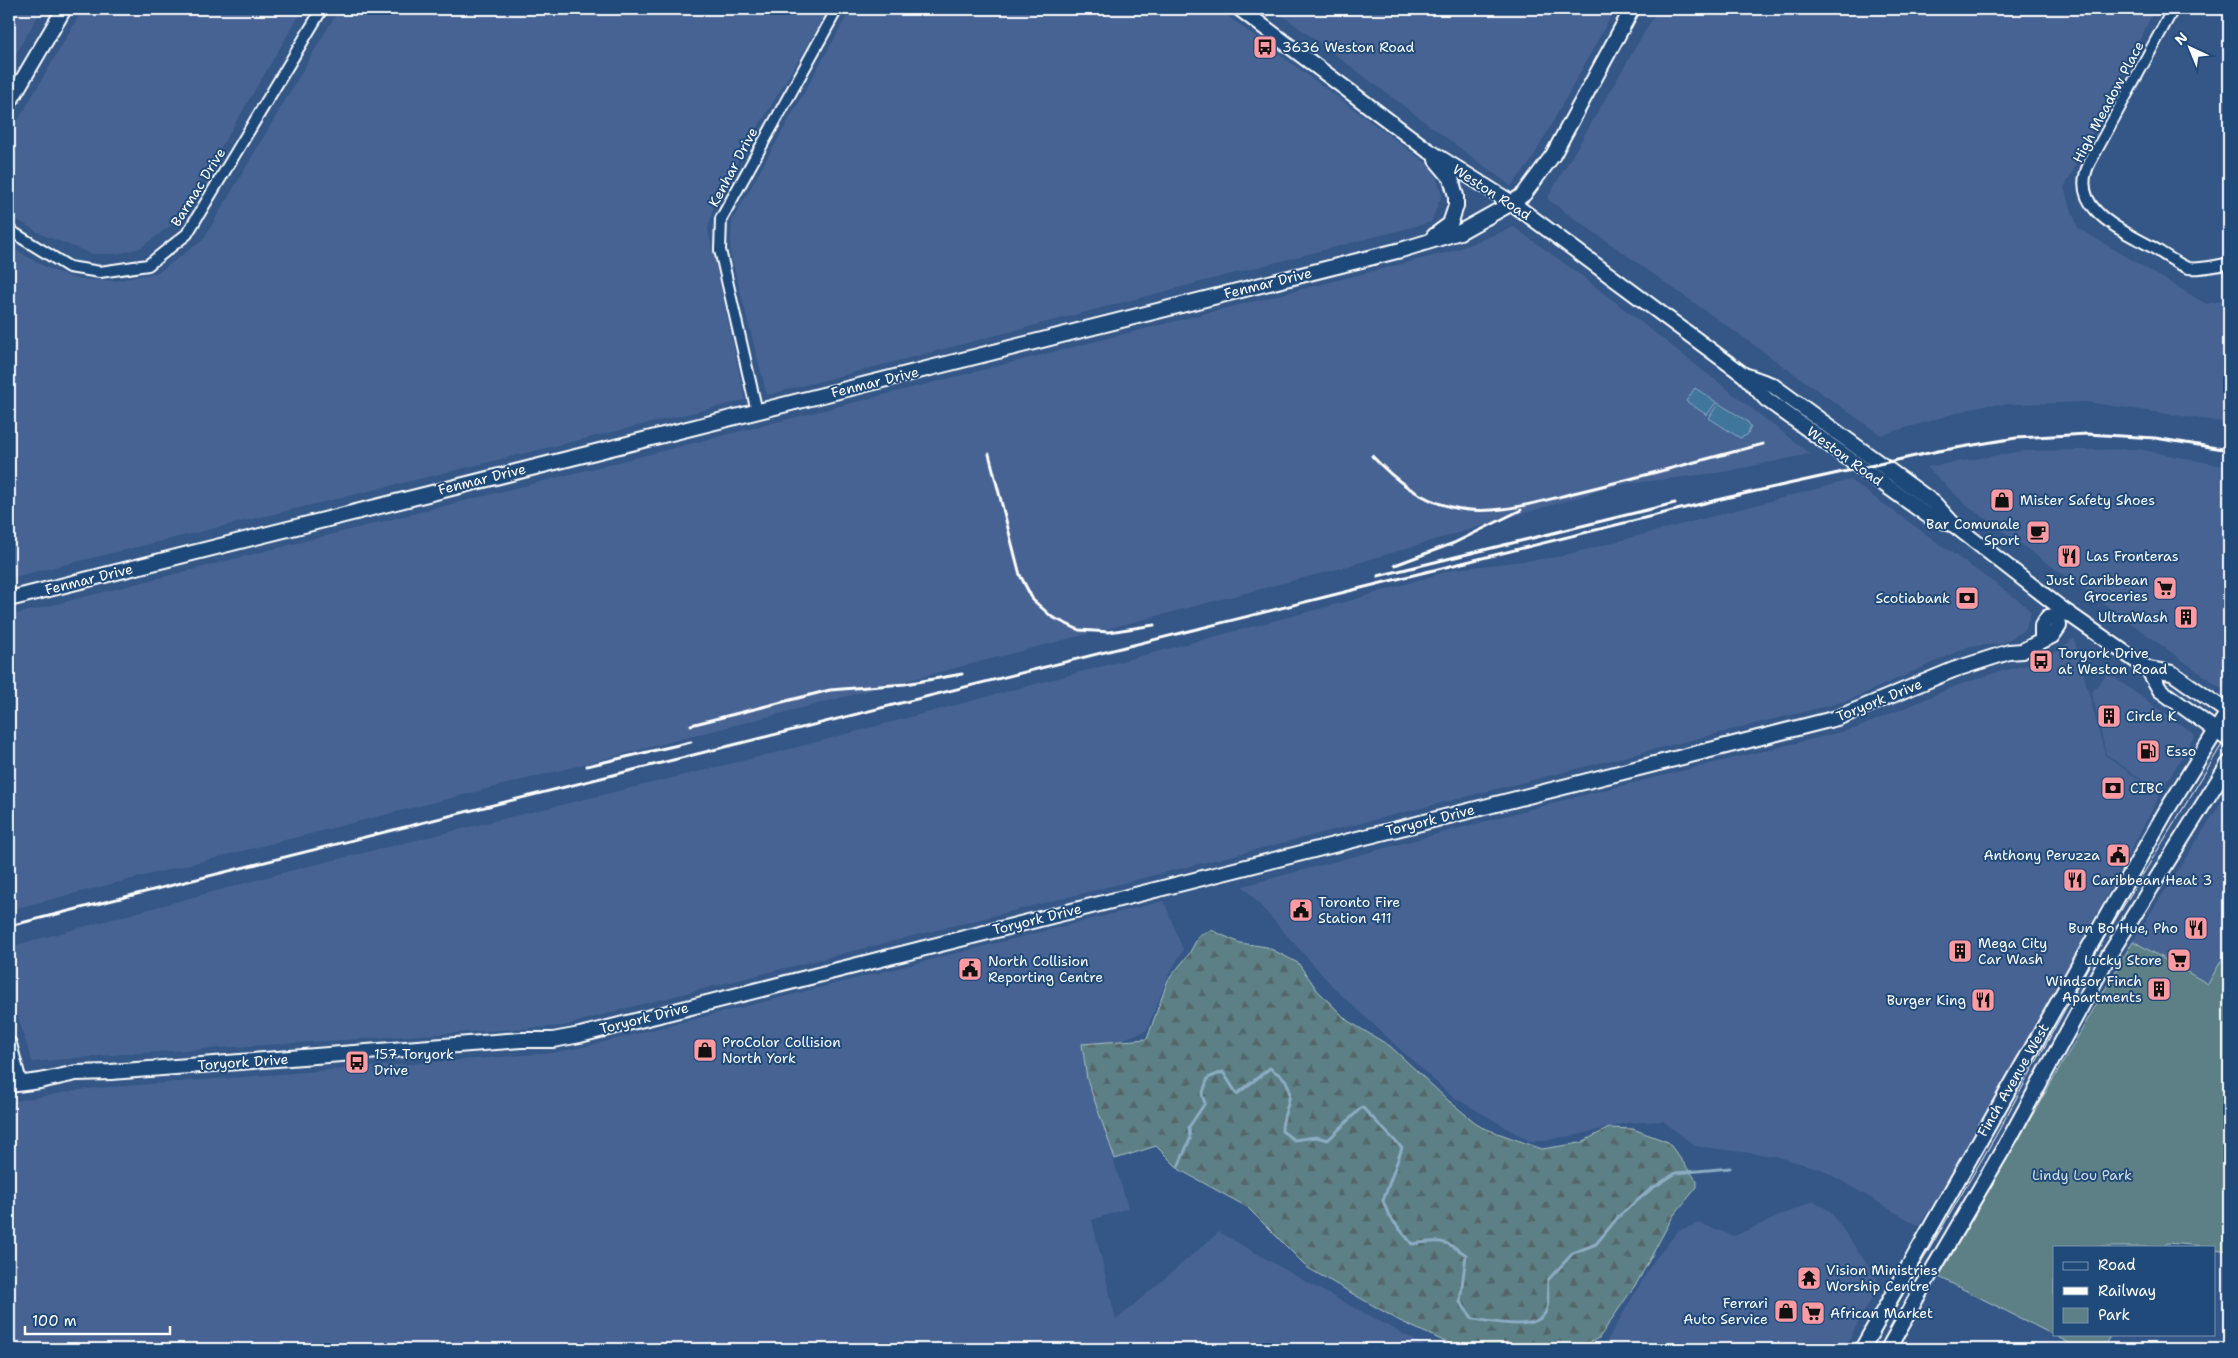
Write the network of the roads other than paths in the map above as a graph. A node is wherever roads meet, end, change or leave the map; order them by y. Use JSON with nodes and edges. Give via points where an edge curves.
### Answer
{"nodes":[{"id":1,"x":64,"y":9,"type":"edge"},
{"id":2,"x":322,"y":9,"type":"edge"},
{"id":3,"x":837,"y":9,"type":"edge"},
{"id":4,"x":1240,"y":9,"type":"edge"},
{"id":5,"x":1632,"y":9,"type":"edge"},
{"id":6,"x":2173,"y":9,"type":"edge"},
{"id":7,"x":9,"y":103,"type":"edge"},
{"id":8,"x":1426,"y":149,"type":"junction"},
{"id":9,"x":1512,"y":203,"type":"junction"},
{"id":10,"x":9,"y":230,"type":"edge"},
{"id":11,"x":1424,"y":241,"type":"junction"},
{"id":12,"x":2227,"y":264,"type":"dead end"},
{"id":13,"x":757,"y":412,"type":"junction"},
{"id":14,"x":9,"y":599,"type":"edge"},
{"id":15,"x":2060,"y":612,"type":"junction"},
{"id":16,"x":2148,"y":669,"type":"junction"},
{"id":17,"x":2229,"y":712,"type":"edge"},
{"id":18,"x":2216,"y":730,"type":"junction"},
{"id":19,"x":2229,"y":740,"type":"edge"},
{"id":20,"x":2229,"y":763,"type":"edge"},
{"id":21,"x":9,"y":1044,"type":"edge"},
{"id":22,"x":14,"y":1083,"type":"edge"},
{"id":23,"x":1862,"y":1349,"type":"edge"},
{"id":24,"x":1888,"y":1349,"type":"edge"}],
"edges":[{"from":1,"to":7,"type":"street"},
{"from":2,"to":10,"type":"street","name":"Barmac Drive","via":[[188,234],[148,264],[100,272],[69,267]]},
{"from":3,"to":13,"type":"street","name":"Kenhar Drive","via":[[721,219],[720,250]]},
{"from":4,"to":8,"type":"street","name":"Weston Road"},
{"from":5,"to":9,"type":"street","name":"Fenmar Drive","via":[[1552,155],[1524,194]]},
{"from":6,"to":12,"type":"street","name":"High Meadow Place","via":[[2087,167],[2086,191],[2103,220],[2189,268]]},
{"from":8,"to":9,"type":"street","name":"Weston Road"},
{"from":8,"to":11,"type":"street","via":[[1451,178],[1456,206],[1450,224]]},
{"from":9,"to":11,"type":"street","name":"Fenmar Drive","via":[[1460,232]]},
{"from":9,"to":15,"type":"street","name":"Weston Road","via":[[1744,375],[1772,385],[1934,503],[1954,525]]},
{"from":11,"to":13,"type":"street","name":"Fenmar Drive","via":[[1400,250]]},
{"from":13,"to":14,"type":"street","name":"Fenmar Drive"},
{"from":15,"to":16,"type":"street","name":"Weston Road"},
{"from":15,"to":22,"type":"street","name":"Toryork Drive","via":[[2048,617],[2042,626],[2042,639],[2022,651],[1953,670],[1837,718],[580,1035],[553,1040],[76,1073]]},
{"from":16,"to":17,"type":"street","name":"Weston Road","via":[[2172,673]]},
{"from":16,"to":18,"type":"street","name":"Weston Road","via":[[2160,690]]},
{"from":17,"to":18,"type":"street","name":"Finch Avenue West"},
{"from":18,"to":19,"type":"street","name":"Weston Road"},
{"from":18,"to":23,"type":"street","name":"Finch Avenue West","via":[[2165,813]]},
{"from":20,"to":24,"type":"street","name":"Finch Avenue West","via":[[2109,955],[2027,1108]]},
{"from":21,"to":22,"type":"street"}]}
